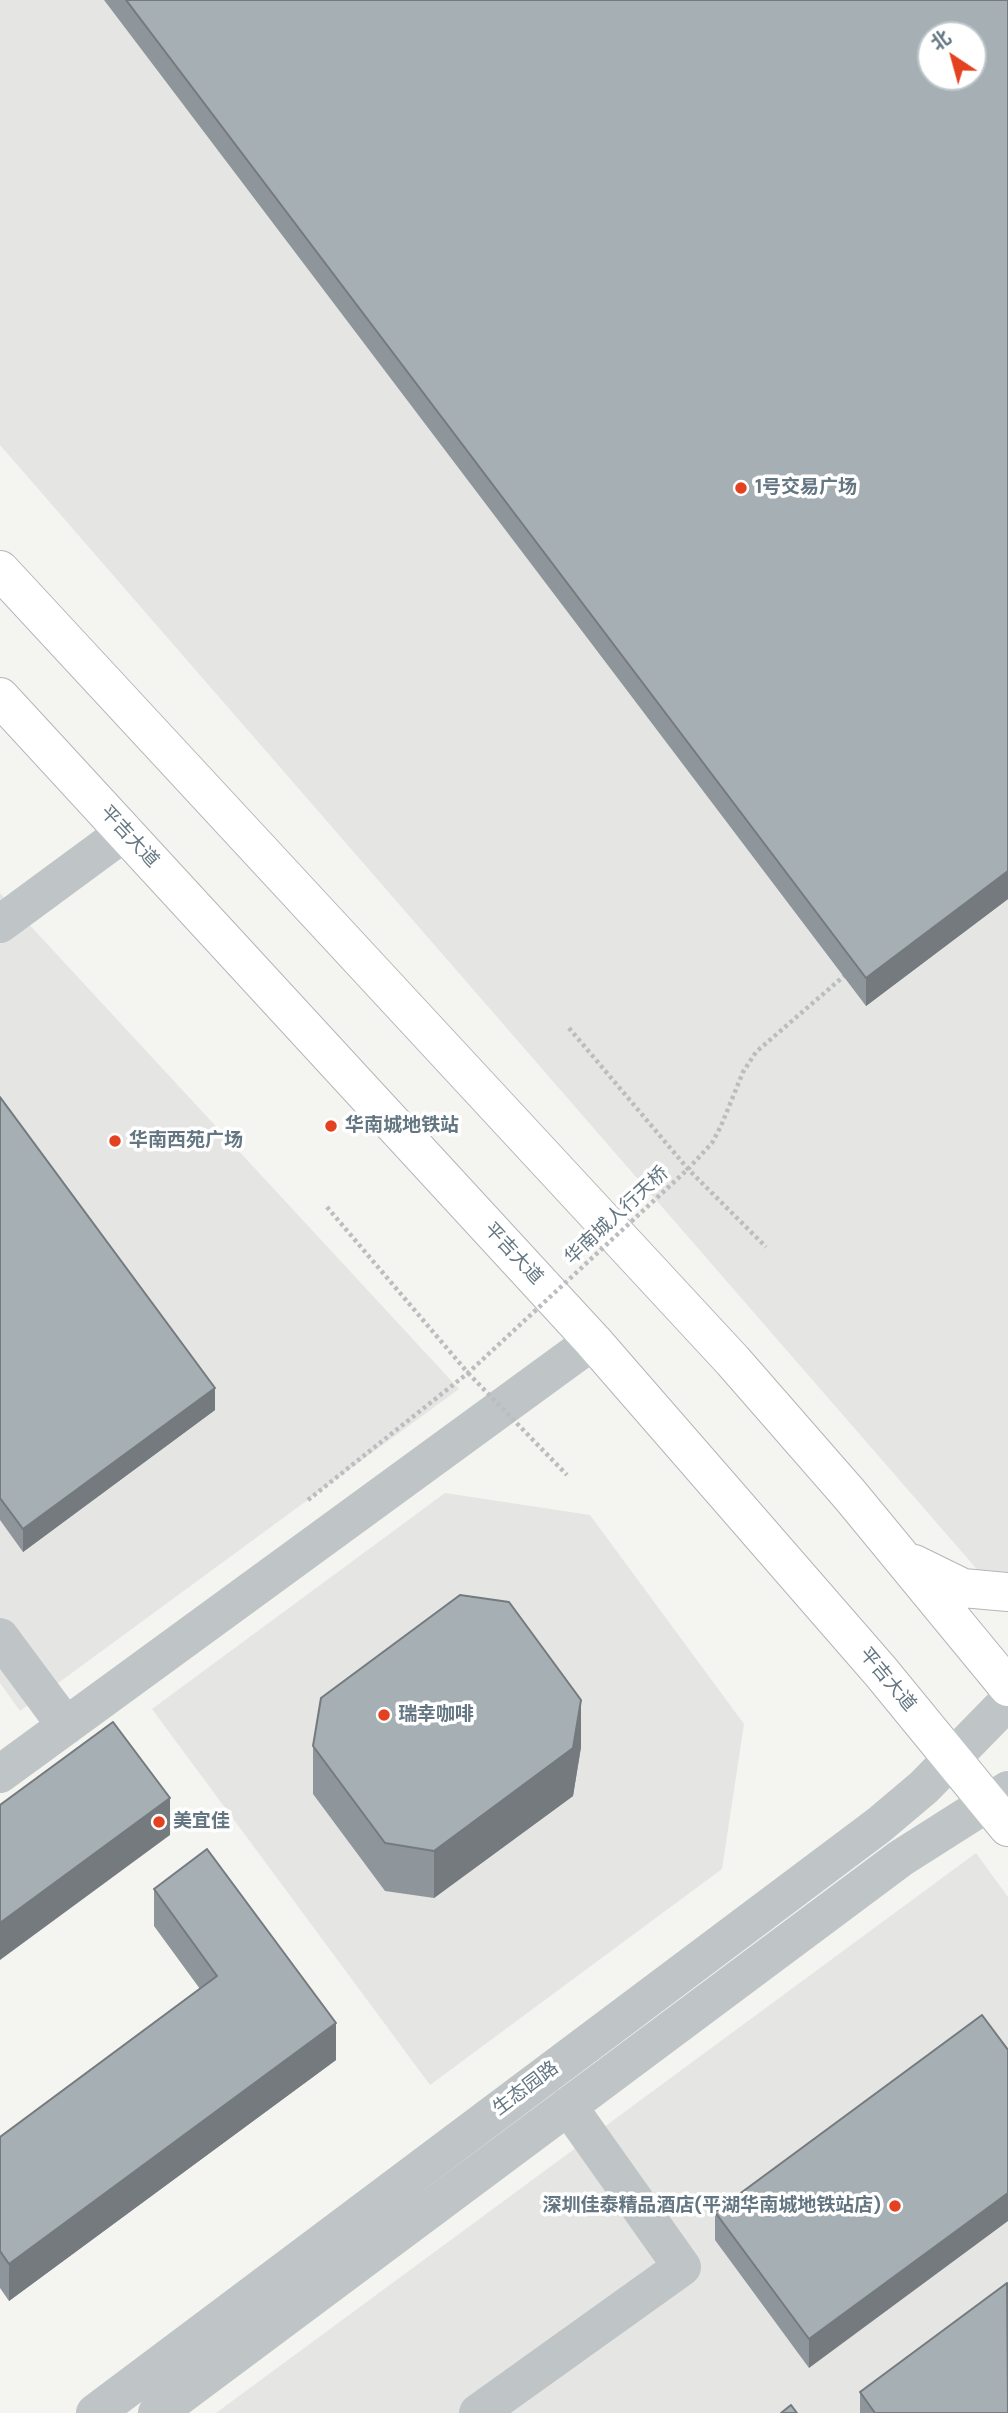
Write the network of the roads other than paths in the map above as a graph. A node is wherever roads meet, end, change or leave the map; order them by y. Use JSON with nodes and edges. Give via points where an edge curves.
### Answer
{"nodes":[{"id":1,"x":0,"y":570,"type":"edge"},
{"id":2,"x":0,"y":697,"type":"edge"},
{"id":3,"x":125,"y":832,"type":"junction"},
{"id":4,"x":0,"y":924,"type":"edge"},
{"id":5,"x":593,"y":1341,"type":"junction"},
{"id":6,"x":902,"y":1557,"type":"junction"},
{"id":7,"x":1008,"y":1592,"type":"edge"},
{"id":8,"x":0,"y":1637,"type":"edge"},
{"id":9,"x":1008,"y":1687,"type":"edge"},
{"id":10,"x":1008,"y":1701,"type":"edge"},
{"id":11,"x":66,"y":1726,"type":"junction"},
{"id":12,"x":952,"y":1759,"type":"junction"},
{"id":13,"x":0,"y":1774,"type":"edge"},
{"id":14,"x":1001,"y":1806,"type":"edge"},
{"id":15,"x":568,"y":2106,"type":"junction"},
{"id":16,"x":94,"y":2413,"type":"edge"},
{"id":17,"x":157,"y":2413,"type":"edge"},
{"id":18,"x":478,"y":2413,"type":"edge"}],
"edges":[{"from":1,"to":6,"type":"main road","via":[[733,1361]]},
{"from":2,"to":3,"type":"main road","name":"平吉大道"},
{"from":3,"to":4,"type":"street"},
{"from":3,"to":5,"type":"main road","name":"平吉大道"},
{"from":5,"to":11,"type":"street"},
{"from":5,"to":12,"type":"main road","name":"平吉大道"},
{"from":6,"to":7,"type":"main road","via":[[963,1588]]},
{"from":6,"to":9,"type":"main road"},
{"from":8,"to":11,"type":"street"},
{"from":10,"to":12,"type":"street","name":"生态园路"},
{"from":11,"to":13,"type":"street"},
{"from":12,"to":14,"type":"main road","name":"平吉大道"},
{"from":12,"to":16,"type":"street","name":"生态园路","via":[[879,1825]]},
{"from":14,"to":15,"type":"street","name":"生态园路","via":[[901,1858]]},
{"from":15,"to":17,"type":"street","name":"生态园路"},
{"from":15,"to":18,"type":"street","via":[[682,2267]]}]}
